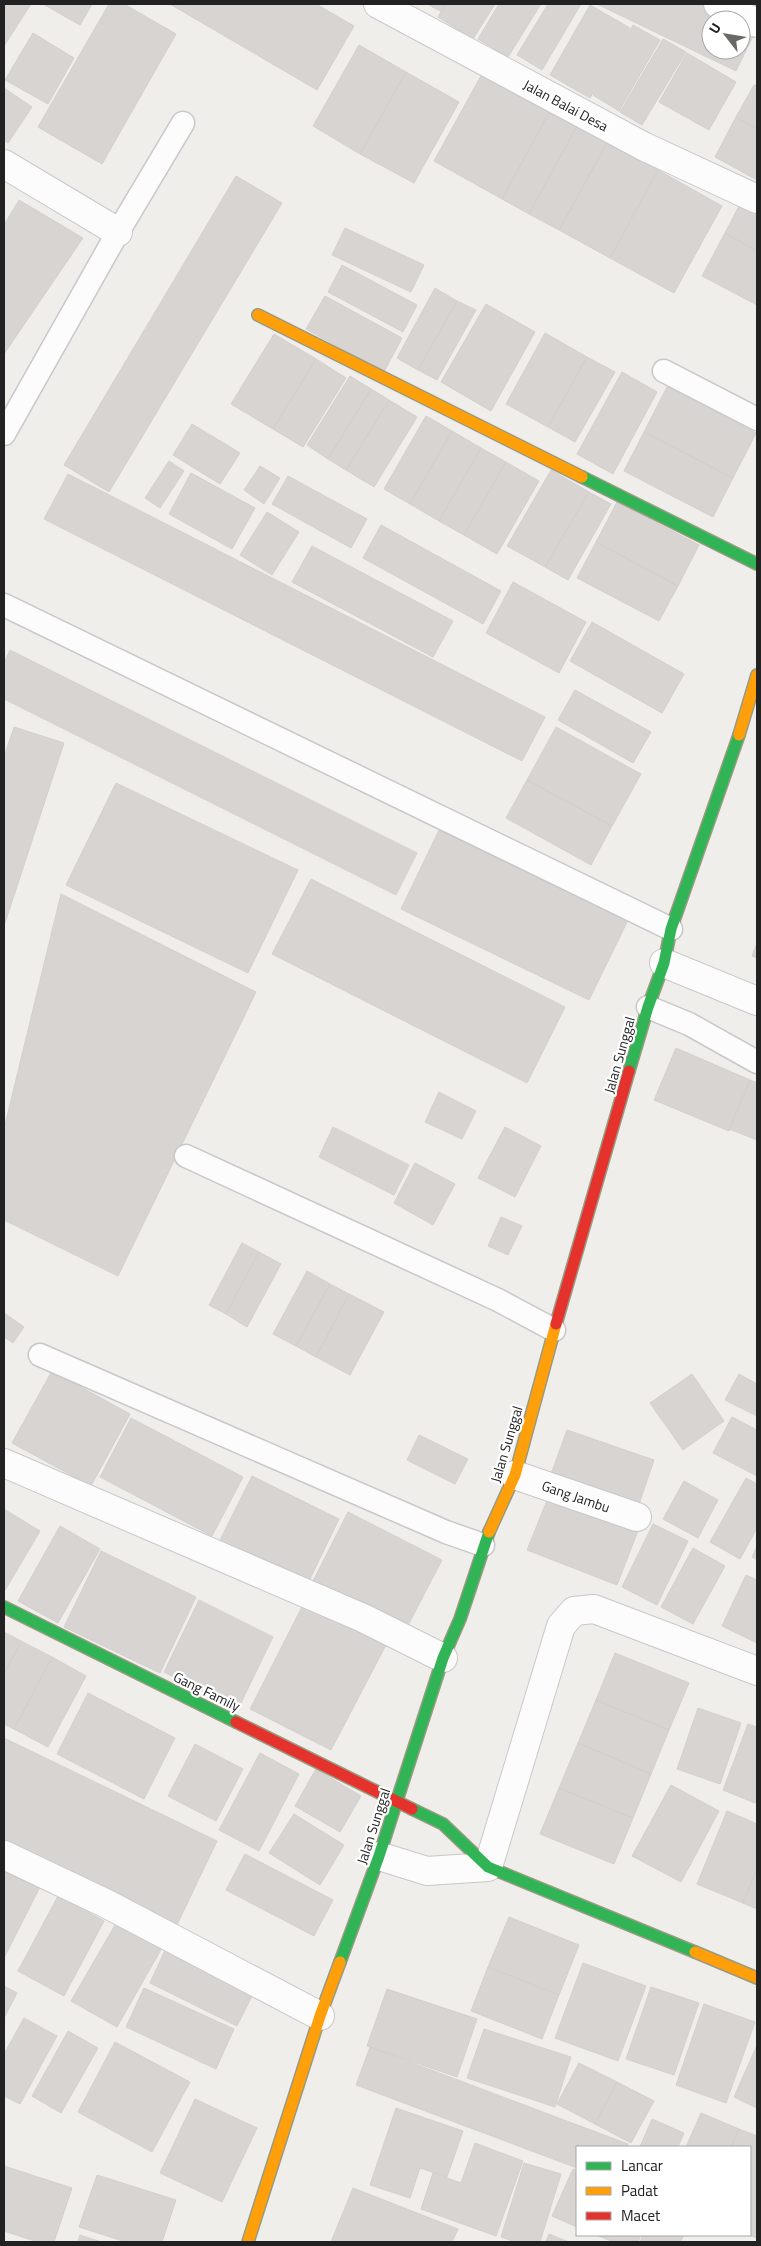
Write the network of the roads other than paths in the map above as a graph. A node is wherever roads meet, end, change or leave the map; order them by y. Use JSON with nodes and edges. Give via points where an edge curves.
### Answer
{"nodes":[{"id":1,"x":378,"y":4,"type":"edge"},
{"id":2,"x":718,"y":4,"type":"edge"},
{"id":3,"x":757,"y":23,"type":"edge"},
{"id":4,"x":183,"y":123,"type":"dead end"},
{"id":5,"x":4,"y":164,"type":"edge"},
{"id":6,"x":757,"y":199,"type":"edge"},
{"id":7,"x":118,"y":232,"type":"junction"},
{"id":8,"x":258,"y":314,"type":"dead end"},
{"id":9,"x":664,"y":371,"type":"dead end"},
{"id":10,"x":757,"y":419,"type":"edge"},
{"id":11,"x":4,"y":434,"type":"edge"},
{"id":12,"x":757,"y":564,"type":"edge"},
{"id":13,"x":4,"y":605,"type":"edge"},
{"id":14,"x":757,"y":674,"type":"edge"},
{"id":15,"x":752,"y":714,"type":"edge"},
{"id":16,"x":671,"y":929,"type":"junction"},
{"id":17,"x":664,"y":963,"type":"junction"},
{"id":18,"x":757,"y":1001,"type":"edge"},
{"id":19,"x":648,"y":1007,"type":"junction"},
{"id":20,"x":757,"y":1062,"type":"edge"},
{"id":21,"x":186,"y":1156,"type":"dead end"},
{"id":22,"x":554,"y":1330,"type":"junction"},
{"id":23,"x":40,"y":1355,"type":"dead end"},
{"id":24,"x":4,"y":1463,"type":"edge"},
{"id":25,"x":515,"y":1475,"type":"junction"},
{"id":26,"x":637,"y":1517,"type":"dead end"},
{"id":27,"x":483,"y":1545,"type":"junction"},
{"id":28,"x":4,"y":1607,"type":"edge"},
{"id":29,"x":443,"y":1658,"type":"junction"},
{"id":30,"x":757,"y":1671,"type":"edge"},
{"id":31,"x":397,"y":1801,"type":"junction"},
{"id":32,"x":4,"y":1855,"type":"edge"},
{"id":33,"x":379,"y":1856,"type":"junction"},
{"id":34,"x":488,"y":1866,"type":"junction"},
{"id":35,"x":757,"y":1978,"type":"edge"},
{"id":36,"x":320,"y":2016,"type":"junction"},
{"id":37,"x":248,"y":2242,"type":"edge"}],
"edges":[{"from":1,"to":6,"type":"street","name":"Jalan Balai Desa","via":[[643,146]]},
{"from":2,"to":3,"type":"street"},
{"from":4,"to":7,"type":"lane"},
{"from":5,"to":7,"type":"street"},
{"from":7,"to":11,"type":"lane"},
{"from":8,"to":12,"type":"main road"},
{"from":9,"to":10,"type":"lane"},
{"from":13,"to":16,"type":"lane"},
{"from":14,"to":15,"type":"main road","name":"Jalan Sunggal"},
{"from":15,"to":16,"type":"main road","name":"Jalan Sunggal"},
{"from":16,"to":17,"type":"main road","name":"Jalan Sunggal"},
{"from":17,"to":18,"type":"street"},
{"from":17,"to":19,"type":"main road","name":"Jalan Sunggal"},
{"from":19,"to":20,"type":"lane","via":[[689,1024]]},
{"from":19,"to":22,"type":"main road","name":"Jalan Sunggal"},
{"from":21,"to":22,"type":"lane","via":[[498,1300]]},
{"from":22,"to":25,"type":"main road","name":"Jalan Sunggal"},
{"from":23,"to":27,"type":"lane","via":[[446,1532]]},
{"from":24,"to":29,"type":"street","via":[[363,1618]]},
{"from":25,"to":26,"type":"street","name":"Gang Jambu"},
{"from":25,"to":27,"type":"main road","name":"Jalan Sunggal"},
{"from":27,"to":29,"type":"main road","name":"Jalan Sunggal","via":[[460,1619]]},
{"from":28,"to":31,"type":"main road","name":"Gang Family"},
{"from":29,"to":31,"type":"main road","name":"Jalan Sunggal"},
{"from":30,"to":34,"type":"street","via":[[594,1609],[574,1611],[561,1626]]},
{"from":31,"to":33,"type":"main road","name":"Jalan Sunggal"},
{"from":31,"to":34,"type":"main road","name":"Gang Family","via":[[443,1824]]},
{"from":32,"to":36,"type":"street","via":[[107,1904]]},
{"from":33,"to":34,"type":"street","via":[[427,1872]]},
{"from":33,"to":36,"type":"main road","name":"Jalan Sunggal"},
{"from":34,"to":35,"type":"main road"},
{"from":36,"to":37,"type":"main road","name":"Jalan Sunggal"}]}
